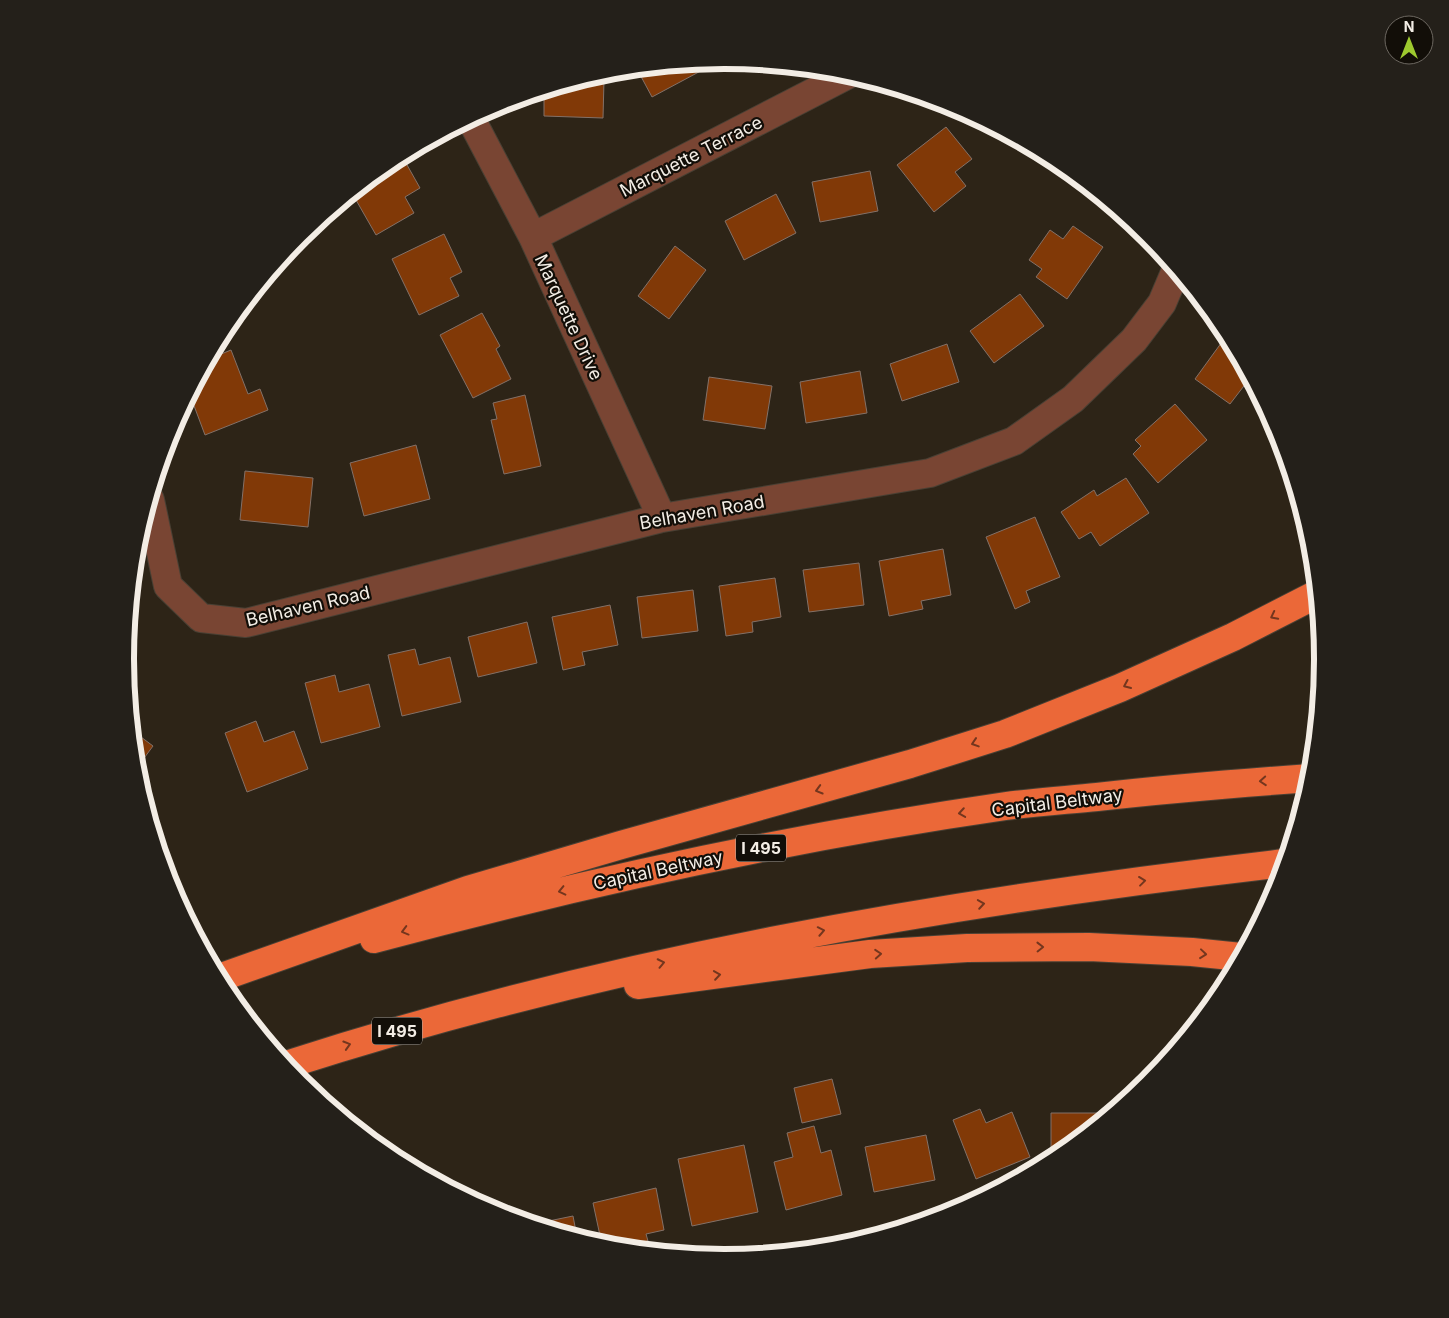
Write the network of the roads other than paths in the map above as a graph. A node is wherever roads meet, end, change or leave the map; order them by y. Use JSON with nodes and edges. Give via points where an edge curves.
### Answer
{"nodes":[{"id":1,"x":838,"y":80,"type":"edge"},
{"id":2,"x":473,"y":125,"type":"edge"},
{"id":3,"x":533,"y":237,"type":"junction"},
{"id":4,"x":1173,"y":276,"type":"edge"},
{"id":5,"x":153,"y":513,"type":"edge"},
{"id":6,"x":662,"y":518,"type":"junction"},
{"id":7,"x":1311,"y":597,"type":"edge"},
{"id":8,"x":1302,"y":779,"type":"edge"},
{"id":9,"x":1278,"y":864,"type":"edge"},
{"id":10,"x":1235,"y":956,"type":"edge"},
{"id":11,"x":227,"y":975,"type":"edge"},
{"id":12,"x":230,"y":981,"type":"edge"},
{"id":13,"x":495,"y":1004,"type":"junction"},
{"id":14,"x":294,"y":1062,"type":"edge"}],
"edges":[{"from":1,"to":3,"type":"street","name":"Marquette Terrace"},
{"from":2,"to":3,"type":"street","name":"Marquette Drive"},
{"from":3,"to":6,"type":"street","name":"Marquette Drive"},
{"from":4,"to":6,"type":"street","name":"Belhaven Road","via":[[1162,303],[1134,340],[1073,399],[1014,441],[930,473]]},
{"from":5,"to":6,"type":"street","name":"Belhaven Road","via":[[168,586],[202,618],[246,623]]},
{"from":7,"to":11,"type":"highway","one_way":true,"via":[[1233,637],[1120,688],[1005,734],[468,890]]},
{"from":8,"to":12,"type":"highway","name":"Capital Beltway","number":"I 495","one_way":true,"via":[[1213,784],[1008,806],[808,838],[478,911]]},
{"from":13,"to":9,"type":"highway","number":"I 495","one_way":true,"via":[[648,966],[822,930],[1024,897]]},
{"from":13,"to":10,"type":"highway","one_way":true,"via":[[870,954],[967,948],[1089,947]]},
{"from":14,"to":13,"type":"highway","number":"I 495","one_way":true}]}
